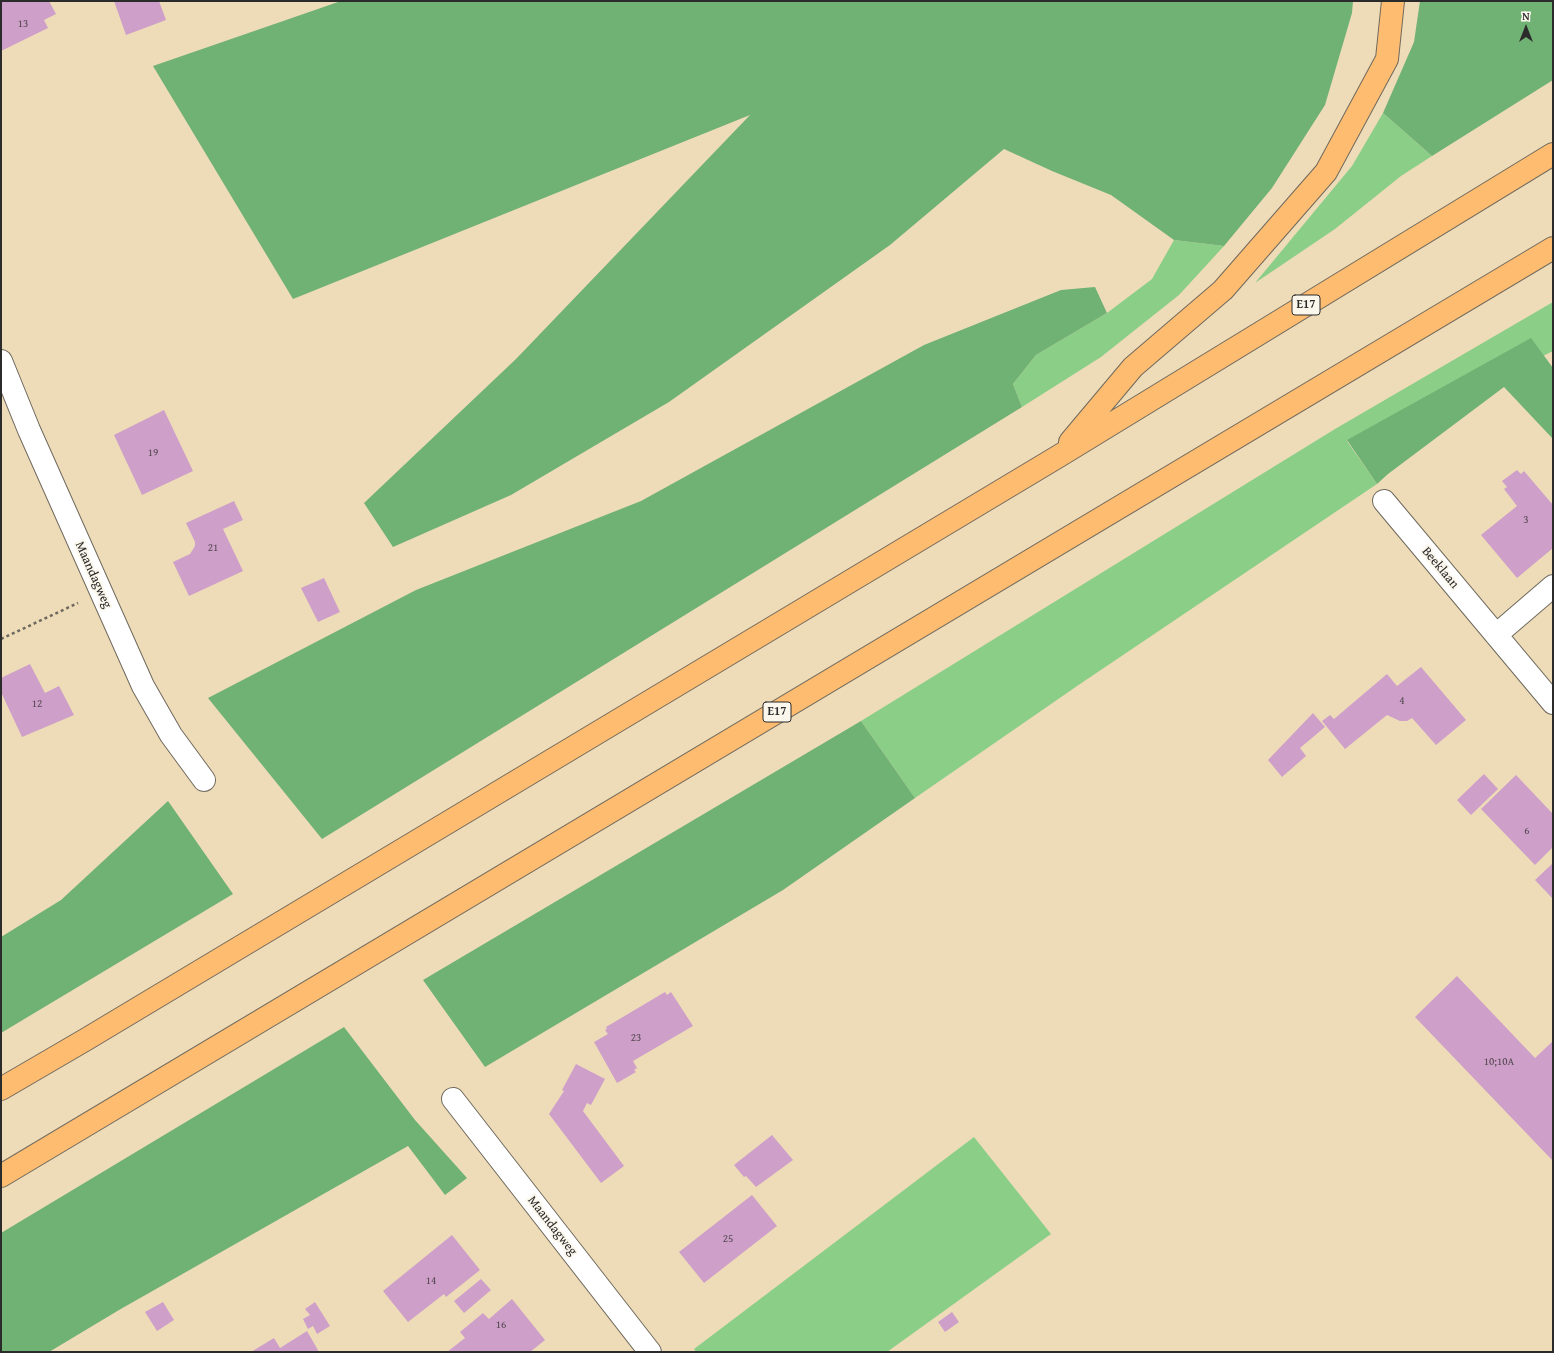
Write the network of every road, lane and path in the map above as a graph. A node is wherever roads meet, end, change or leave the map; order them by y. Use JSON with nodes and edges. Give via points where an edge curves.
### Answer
{"nodes":[{"id":1,"x":1392,"y":1,"type":"edge"},
{"id":2,"x":1553,"y":154,"type":"edge"},
{"id":3,"x":1553,"y":248,"type":"edge"},
{"id":4,"x":1,"y":361,"type":"edge"},
{"id":5,"x":1059,"y":456,"type":"junction"},
{"id":6,"x":1384,"y":501,"type":"dead end"},
{"id":7,"x":1553,"y":586,"type":"edge"},
{"id":8,"x":100,"y":593,"type":"junction"},
{"id":9,"x":1496,"y":635,"type":"junction"},
{"id":10,"x":1,"y":639,"type":"edge"},
{"id":11,"x":1553,"y":703,"type":"edge"},
{"id":12,"x":204,"y":780,"type":"dead end"},
{"id":13,"x":1,"y":1089,"type":"edge"},
{"id":14,"x":453,"y":1099,"type":"dead end"},
{"id":15,"x":1,"y":1176,"type":"edge"},
{"id":16,"x":650,"y":1352,"type":"edge"}],
"edges":[{"from":1,"to":5,"type":"highway","via":[[1388,59],[1326,172],[1223,290],[1133,366]]},
{"from":2,"to":5,"type":"highway","number":"E17"},
{"from":3,"to":15,"type":"highway","number":"E17"},
{"from":4,"to":8,"type":"street","name":"Maandagweg"},
{"from":5,"to":13,"type":"highway","number":"E17"},
{"from":6,"to":9,"type":"street","name":"Beeklaan"},
{"from":7,"to":9,"type":"street"},
{"from":8,"to":10,"type":"path"},
{"from":8,"to":12,"type":"street","name":"Maandagweg","via":[[143,686],[171,735]]},
{"from":9,"to":11,"type":"street","name":"Beeklaan"},
{"from":14,"to":16,"type":"street","name":"Maandagweg"}]}
